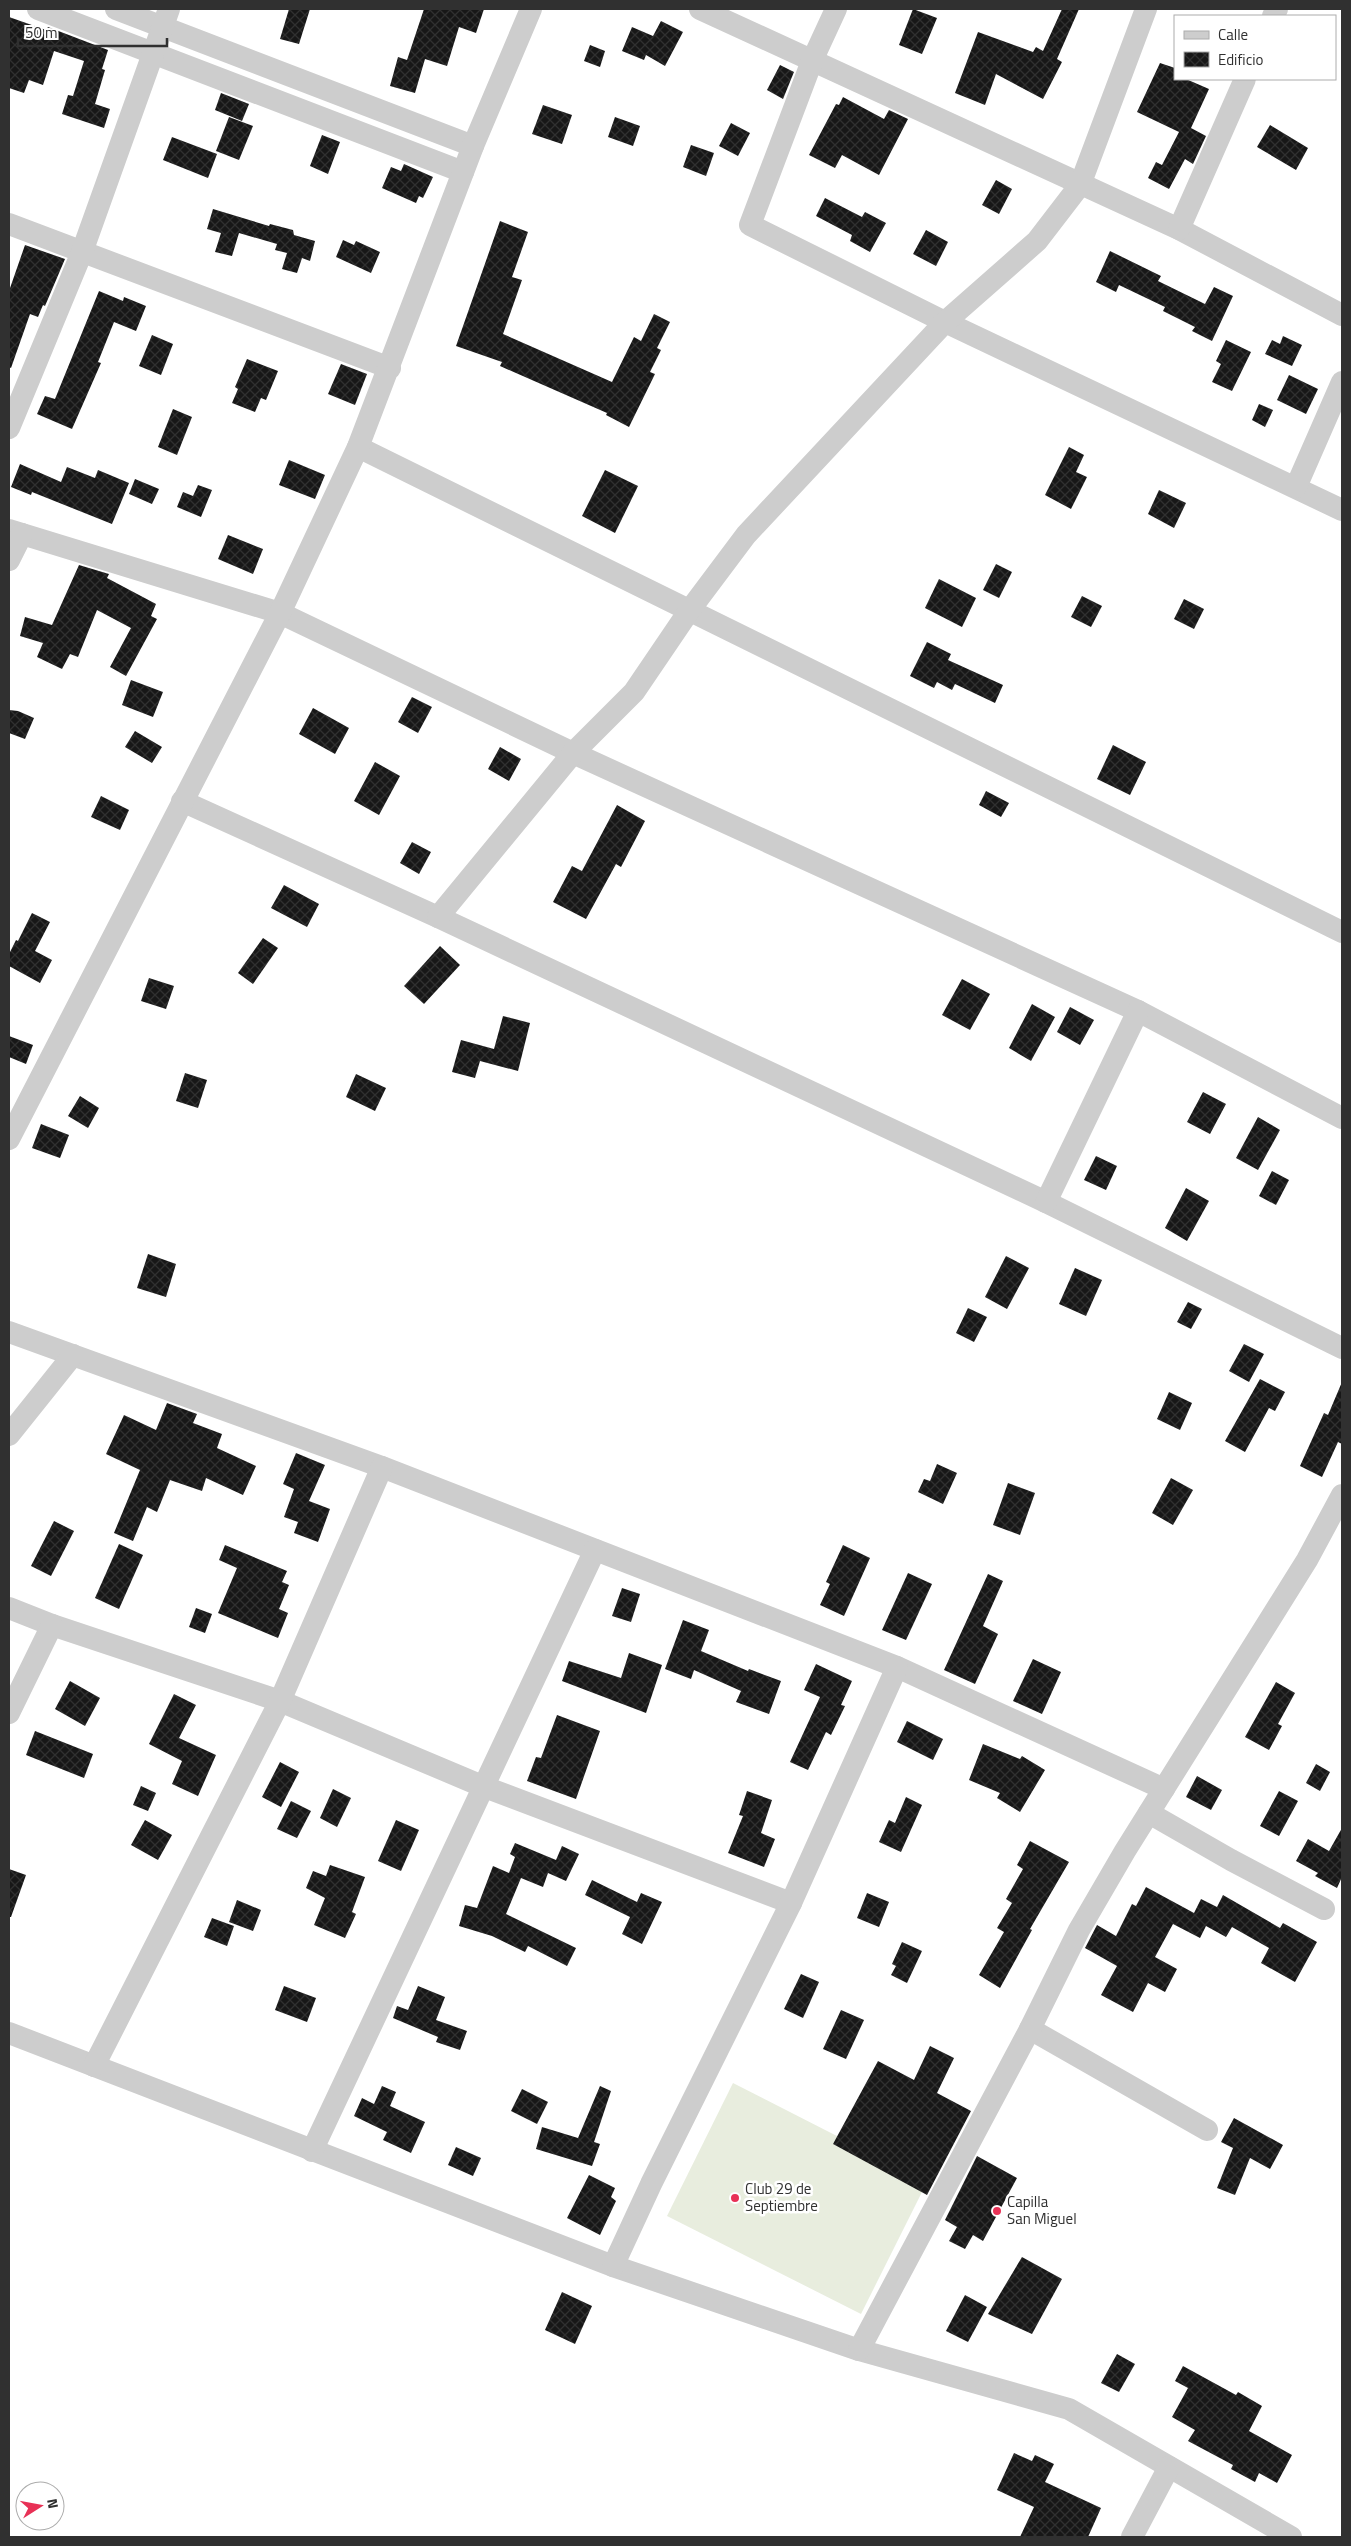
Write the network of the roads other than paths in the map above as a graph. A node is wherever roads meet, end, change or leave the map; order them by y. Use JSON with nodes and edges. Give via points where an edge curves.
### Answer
{"nodes":[{"id":1,"x":38,"y":9,"type":"edge"},
{"id":2,"x":116,"y":9,"type":"edge"},
{"id":3,"x":531,"y":9,"type":"edge"},
{"id":4,"x":700,"y":9,"type":"edge"},
{"id":5,"x":836,"y":9,"type":"edge"},
{"id":6,"x":1146,"y":9,"type":"edge"},
{"id":7,"x":166,"y":18,"type":"edge"},
{"id":8,"x":154,"y":53,"type":"junction"},
{"id":9,"x":812,"y":61,"type":"junction"},
{"id":10,"x":1245,"y":80,"type":"edge"},
{"id":11,"x":473,"y":146,"type":"junction"},
{"id":12,"x":463,"y":172,"type":"junction"},
{"id":13,"x":1080,"y":185,"type":"junction"},
{"id":14,"x":9,"y":224,"type":"edge"},
{"id":15,"x":1179,"y":229,"type":"junction"},
{"id":16,"x":82,"y":252,"type":"junction"},
{"id":17,"x":1342,"y":314,"type":"edge"},
{"id":18,"x":945,"y":322,"type":"junction"},
{"id":19,"x":390,"y":368,"type":"junction"},
{"id":20,"x":1342,"y":382,"type":"edge"},
{"id":21,"x":9,"y":428,"type":"edge"},
{"id":22,"x":358,"y":447,"type":"junction"},
{"id":23,"x":1296,"y":487,"type":"junction"},
{"id":24,"x":1342,"y":510,"type":"edge"},
{"id":25,"x":15,"y":532,"type":"edge"},
{"id":26,"x":9,"y":560,"type":"edge"},
{"id":27,"x":689,"y":611,"type":"junction"},
{"id":28,"x":280,"y":612,"type":"junction"},
{"id":29,"x":573,"y":753,"type":"junction"},
{"id":30,"x":182,"y":801,"type":"junction"},
{"id":31,"x":438,"y":917,"type":"junction"},
{"id":32,"x":1342,"y":932,"type":"edge"},
{"id":33,"x":1138,"y":1011,"type":"junction"},
{"id":34,"x":1342,"y":1118,"type":"edge"},
{"id":35,"x":9,"y":1139,"type":"edge"},
{"id":36,"x":1046,"y":1202,"type":"junction"},
{"id":37,"x":9,"y":1332,"type":"edge"},
{"id":38,"x":1342,"y":1348,"type":"edge"},
{"id":39,"x":74,"y":1355,"type":"junction"},
{"id":40,"x":9,"y":1435,"type":"edge"},
{"id":41,"x":382,"y":1467,"type":"junction"},
{"id":42,"x":1342,"y":1495,"type":"edge"},
{"id":43,"x":594,"y":1550,"type":"junction"},
{"id":44,"x":9,"y":1608,"type":"edge"},
{"id":45,"x":52,"y":1625,"type":"junction"},
{"id":46,"x":897,"y":1668,"type":"junction"},
{"id":47,"x":280,"y":1701,"type":"junction"},
{"id":48,"x":9,"y":1713,"type":"edge"},
{"id":49,"x":482,"y":1786,"type":"junction"},
{"id":50,"x":1164,"y":1789,"type":"junction"},
{"id":51,"x":1149,"y":1813,"type":"junction"},
{"id":52,"x":790,"y":1903,"type":"junction"},
{"id":53,"x":1324,"y":1909,"type":"dead end"},
{"id":54,"x":1030,"y":2029,"type":"junction"},
{"id":55,"x":9,"y":2033,"type":"edge"},
{"id":56,"x":94,"y":2066,"type":"junction"},
{"id":57,"x":1207,"y":2130,"type":"dead end"},
{"id":58,"x":312,"y":2151,"type":"junction"},
{"id":59,"x":613,"y":2266,"type":"junction"},
{"id":60,"x":859,"y":2350,"type":"junction"},
{"id":61,"x":1169,"y":2467,"type":"junction"},
{"id":62,"x":1132,"y":2537,"type":"edge"},
{"id":63,"x":1291,"y":2537,"type":"edge"}],
"edges":[{"from":1,"to":8,"type":"street"},
{"from":2,"to":7,"type":"street"},
{"from":3,"to":11,"type":"street"},
{"from":4,"to":9,"type":"street"},
{"from":5,"to":9,"type":"street"},
{"from":6,"to":13,"type":"street"},
{"from":7,"to":8,"type":"street"},
{"from":7,"to":11,"type":"street"},
{"from":8,"to":12,"type":"street"},
{"from":8,"to":16,"type":"street"},
{"from":9,"to":13,"type":"street"},
{"from":9,"to":18,"type":"street","via":[[750,225]]},
{"from":10,"to":15,"type":"street"},
{"from":11,"to":12,"type":"street"},
{"from":12,"to":19,"type":"street"},
{"from":13,"to":15,"type":"street"},
{"from":13,"to":18,"type":"street","via":[[1038,241]]},
{"from":14,"to":16,"type":"street"},
{"from":15,"to":17,"type":"street"},
{"from":16,"to":19,"type":"street"},
{"from":16,"to":21,"type":"street"},
{"from":18,"to":23,"type":"street"},
{"from":18,"to":27,"type":"street","via":[[746,535]]},
{"from":19,"to":22,"type":"street"},
{"from":20,"to":23,"type":"street"},
{"from":22,"to":27,"type":"street"},
{"from":22,"to":28,"type":"street"},
{"from":23,"to":24,"type":"street"},
{"from":25,"to":26,"type":"street"},
{"from":25,"to":28,"type":"street"},
{"from":27,"to":29,"type":"street","via":[[634,692]]},
{"from":27,"to":32,"type":"street"},
{"from":28,"to":29,"type":"street"},
{"from":28,"to":30,"type":"street"},
{"from":29,"to":31,"type":"street"},
{"from":29,"to":33,"type":"street"},
{"from":30,"to":31,"type":"street"},
{"from":30,"to":35,"type":"street"},
{"from":31,"to":36,"type":"street"},
{"from":33,"to":34,"type":"street"},
{"from":33,"to":36,"type":"street"},
{"from":36,"to":38,"type":"street"},
{"from":37,"to":39,"type":"street"},
{"from":39,"to":40,"type":"street"},
{"from":39,"to":41,"type":"street"},
{"from":41,"to":43,"type":"street"},
{"from":41,"to":47,"type":"street"},
{"from":42,"to":50,"type":"street","via":[[1307,1560]]},
{"from":43,"to":46,"type":"street"},
{"from":43,"to":49,"type":"street"},
{"from":44,"to":45,"type":"street"},
{"from":45,"to":47,"type":"street"},
{"from":45,"to":48,"type":"street"},
{"from":46,"to":50,"type":"street"},
{"from":46,"to":52,"type":"street"},
{"from":47,"to":49,"type":"street"},
{"from":47,"to":56,"type":"street"},
{"from":49,"to":52,"type":"street"},
{"from":49,"to":58,"type":"street"},
{"from":50,"to":51,"type":"street"},
{"from":51,"to":53,"type":"street"},
{"from":51,"to":54,"type":"street","via":[[1079,1930]]},
{"from":52,"to":59,"type":"street"},
{"from":54,"to":57,"type":"street"},
{"from":54,"to":60,"type":"street"},
{"from":55,"to":56,"type":"street"},
{"from":56,"to":58,"type":"street"},
{"from":58,"to":59,"type":"street"},
{"from":59,"to":60,"type":"street"},
{"from":60,"to":61,"type":"street","via":[[1068,2410]]},
{"from":61,"to":62,"type":"street"},
{"from":61,"to":63,"type":"street"}]}
